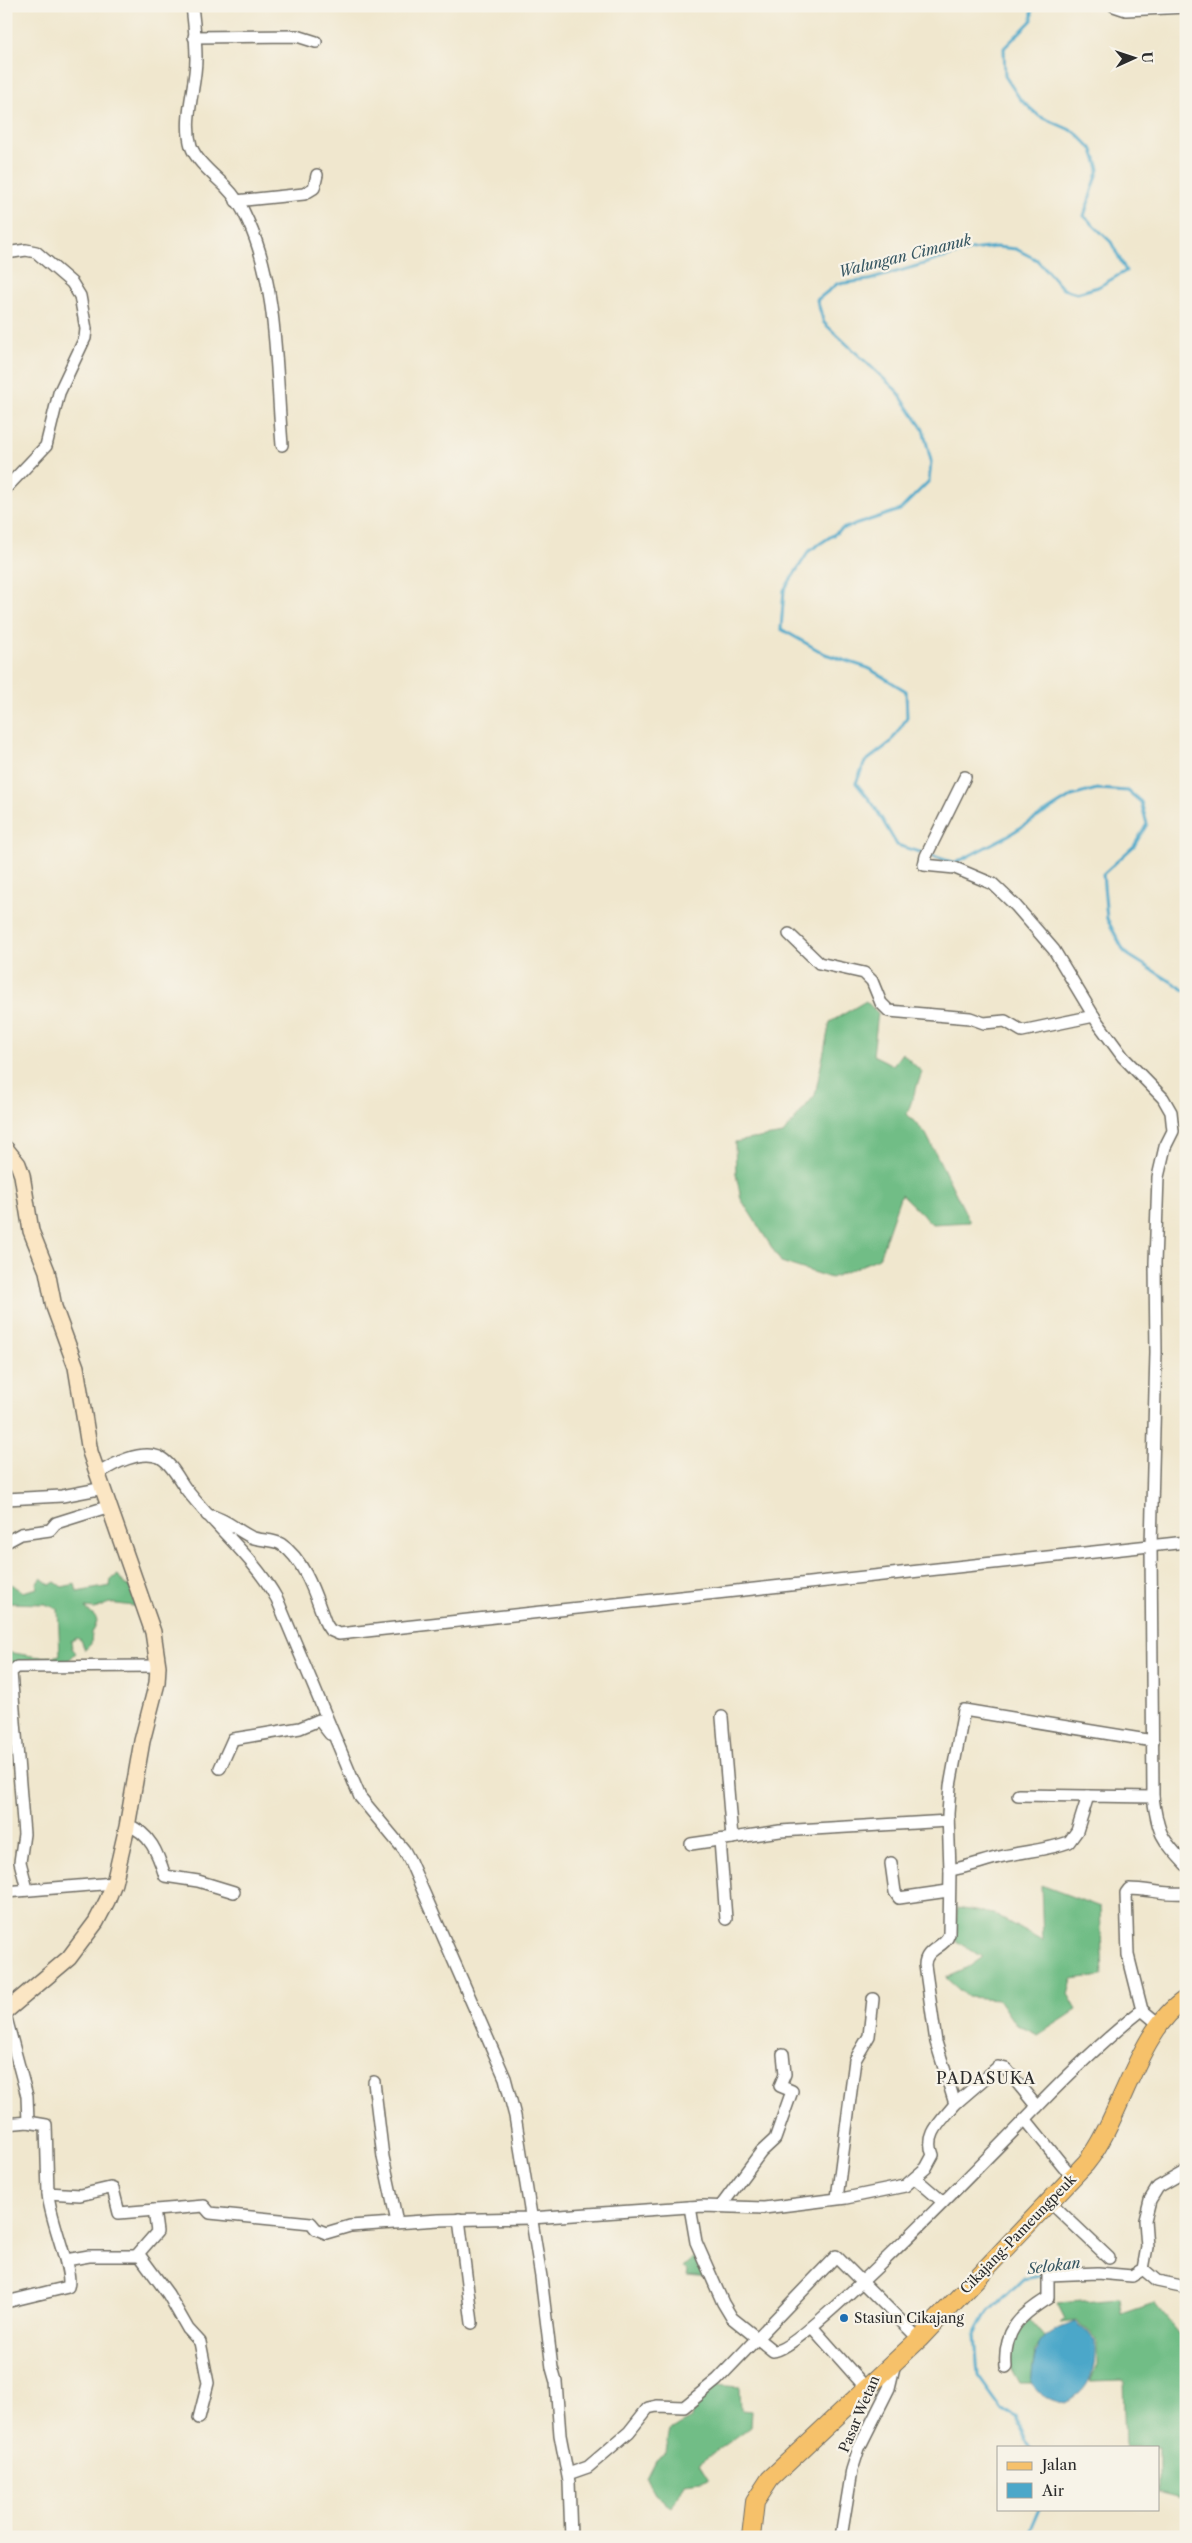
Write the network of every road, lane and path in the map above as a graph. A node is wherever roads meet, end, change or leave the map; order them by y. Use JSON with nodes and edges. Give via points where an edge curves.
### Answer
{"nodes":[{"id":1,"x":192,"y":6,"type":"edge"},
{"id":2,"x":1114,"y":6,"type":"edge"},
{"id":3,"x":1173,"y":7,"type":"edge"},
{"id":4,"x":1186,"y":7,"type":"edge"},
{"id":5,"x":194,"y":37,"type":"junction"},
{"id":6,"x":316,"y":42,"type":"dead end"},
{"id":7,"x":317,"y":175,"type":"dead end"},
{"id":8,"x":236,"y":201,"type":"junction"},
{"id":9,"x":6,"y":253,"type":"edge"},
{"id":10,"x":282,"y":445,"type":"dead end"},
{"id":11,"x":6,"y":488,"type":"edge"},
{"id":12,"x":965,"y":776,"type":"dead end"},
{"id":13,"x":789,"y":934,"type":"dead end"},
{"id":14,"x":1094,"y":1016,"type":"junction"},
{"id":15,"x":6,"y":1149,"type":"edge"},
{"id":16,"x":101,"y":1481,"type":"junction"},
{"id":17,"x":6,"y":1499,"type":"edge"},
{"id":18,"x":110,"y":1506,"type":"junction"},
{"id":19,"x":207,"y":1515,"type":"junction"},
{"id":20,"x":8,"y":1541,"type":"dead end"},
{"id":21,"x":1186,"y":1542,"type":"edge"},
{"id":22,"x":1151,"y":1546,"type":"junction"},
{"id":23,"x":158,"y":1666,"type":"junction"},
{"id":24,"x":722,"y":1717,"type":"dead end"},
{"id":25,"x":1153,"y":1741,"type":"junction"},
{"id":26,"x":337,"y":1743,"type":"junction"},
{"id":27,"x":220,"y":1768,"type":"dead end"},
{"id":28,"x":1018,"y":1794,"type":"dead end"},
{"id":29,"x":1088,"y":1796,"type":"junction"},
{"id":30,"x":1153,"y":1797,"type":"junction"},
{"id":31,"x":948,"y":1821,"type":"junction"},
{"id":32,"x":127,"y":1825,"type":"junction"},
{"id":33,"x":732,"y":1838,"type":"junction"},
{"id":34,"x":720,"y":1840,"type":"junction"},
{"id":35,"x":691,"y":1844,"type":"dead end"},
{"id":36,"x":891,"y":1863,"type":"dead end"},
{"id":37,"x":1186,"y":1865,"type":"edge"},
{"id":38,"x":950,"y":1870,"type":"junction"},
{"id":39,"x":114,"y":1883,"type":"junction"},
{"id":40,"x":27,"y":1890,"type":"junction"},
{"id":41,"x":948,"y":1891,"type":"junction"},
{"id":42,"x":6,"y":1892,"type":"edge"},
{"id":43,"x":234,"y":1892,"type":"dead end"},
{"id":44,"x":1186,"y":1893,"type":"edge"},
{"id":45,"x":726,"y":1919,"type":"dead end"},
{"id":46,"x":873,"y":1999,"type":"dead end"},
{"id":47,"x":1186,"y":1999,"type":"edge"},
{"id":48,"x":1142,"y":2010,"type":"junction"},
{"id":49,"x":6,"y":2011,"type":"edge"},
{"id":50,"x":6,"y":2018,"type":"edge"},
{"id":51,"x":1160,"y":2026,"type":"junction"},
{"id":52,"x":783,"y":2054,"type":"dead end"},
{"id":53,"x":374,"y":2082,"type":"dead end"},
{"id":54,"x":955,"y":2104,"type":"junction"},
{"id":55,"x":1037,"y":2106,"type":"junction"},
{"id":56,"x":1026,"y":2120,"type":"junction"},
{"id":57,"x":28,"y":2122,"type":"junction"},
{"id":58,"x":6,"y":2124,"type":"edge"},
{"id":59,"x":1186,"y":2171,"type":"edge"},
{"id":60,"x":915,"y":2178,"type":"junction"},
{"id":61,"x":1073,"y":2178,"type":"junction"},
{"id":62,"x":48,"y":2194,"type":"junction"},
{"id":63,"x":838,"y":2198,"type":"junction"},
{"id":64,"x":943,"y":2202,"type":"junction"},
{"id":65,"x":1050,"y":2202,"type":"junction"},
{"id":66,"x":721,"y":2206,"type":"junction"},
{"id":67,"x":690,"y":2207,"type":"junction"},
{"id":68,"x":154,"y":2210,"type":"junction"},
{"id":69,"x":530,"y":2218,"type":"junction"},
{"id":70,"x":459,"y":2219,"type":"junction"},
{"id":71,"x":397,"y":2222,"type":"junction"},
{"id":72,"x":137,"y":2255,"type":"junction"},
{"id":73,"x":1109,"y":2258,"type":"dead end"},
{"id":74,"x":66,"y":2260,"type":"junction"},
{"id":75,"x":1143,"y":2269,"type":"junction"},
{"id":76,"x":861,"y":2280,"type":"junction"},
{"id":77,"x":1186,"y":2287,"type":"edge"},
{"id":78,"x":6,"y":2302,"type":"edge"},
{"id":79,"x":472,"y":2324,"type":"dead end"},
{"id":80,"x":812,"y":2327,"type":"junction"},
{"id":81,"x":756,"y":2337,"type":"junction"},
{"id":82,"x":919,"y":2338,"type":"junction"},
{"id":83,"x":895,"y":2361,"type":"junction"},
{"id":84,"x":1006,"y":2367,"type":"dead end"},
{"id":85,"x":867,"y":2389,"type":"junction"},
{"id":86,"x":199,"y":2418,"type":"dead end"},
{"id":87,"x":568,"y":2474,"type":"junction"},
{"id":88,"x":571,"y":2537,"type":"edge"},
{"id":89,"x":751,"y":2537,"type":"edge"},
{"id":90,"x":840,"y":2537,"type":"edge"}],
"edges":[{"from":1,"to":5,"type":"street"},
{"from":2,"to":3,"type":"street","via":[[1126,10]]},
{"from":3,"to":4,"type":"street"},
{"from":5,"to":6,"type":"street","via":[[297,36]]},
{"from":5,"to":8,"type":"street","via":[[196,60],[190,145],[194,154]]},
{"from":7,"to":8,"type":"street","via":[[314,188],[304,194]]},
{"from":8,"to":10,"type":"street","via":[[247,218],[263,263],[276,358]]},
{"from":9,"to":11,"type":"street","via":[[36,252],[68,279],[80,296],[86,329],[85,338],[59,393],[46,446]]},
{"from":12,"to":14,"type":"street","via":[[924,865],[955,868],[992,884],[1054,950]]},
{"from":13,"to":14,"type":"street","via":[[819,963],[864,973],[872,981],[884,1008],[889,1011],[970,1018],[984,1024],[1005,1021],[1022,1031]]},
{"from":14,"to":22,"type":"street","via":[[1123,1057],[1163,1098],[1173,1122],[1172,1137],[1165,1147],[1158,1176]]},
{"from":15,"to":16,"type":"street","via":[[22,1174],[31,1231],[47,1270],[54,1307],[73,1355],[90,1452]]},
{"from":16,"to":17,"type":"street","via":[[62,1496]]},
{"from":16,"to":18,"type":"street"},
{"from":16,"to":19,"type":"street","via":[[122,1460],[158,1456],[165,1460]]},
{"from":18,"to":20,"type":"street","via":[[56,1523],[50,1530],[21,1534]]},
{"from":18,"to":23,"type":"street","via":[[152,1632]]},
{"from":19,"to":22,"type":"street","via":[[220,1518],[261,1540],[274,1541],[289,1552],[307,1576],[326,1624],[339,1634]]},
{"from":19,"to":26,"type":"street","via":[[268,1584],[277,1599]]},
{"from":21,"to":22,"type":"street"},
{"from":22,"to":25,"type":"street"},
{"from":23,"to":32,"type":"street"},
{"from":23,"to":40,"type":"street","via":[[17,1667],[11,1672],[24,1834],[20,1862]]},
{"from":24,"to":33,"type":"street"},
{"from":25,"to":30,"type":"street"},
{"from":25,"to":31,"type":"street","via":[[964,1710],[950,1786]]},
{"from":26,"to":27,"type":"street","via":[[319,1720],[300,1728],[233,1739]]},
{"from":26,"to":69,"type":"street","via":[[360,1797],[410,1861],[505,2078],[515,2116]]},
{"from":28,"to":29,"type":"street"},
{"from":29,"to":30,"type":"street"},
{"from":29,"to":38,"type":"street","via":[[1077,1831],[1070,1842]]},
{"from":30,"to":37,"type":"street","via":[[1163,1840]]},
{"from":31,"to":33,"type":"street","via":[[789,1830]]},
{"from":31,"to":38,"type":"street"},
{"from":32,"to":39,"type":"street"},
{"from":32,"to":43,"type":"street","via":[[140,1829],[159,1856],[165,1876],[198,1880]]},
{"from":33,"to":34,"type":"street"},
{"from":34,"to":35,"type":"street"},
{"from":34,"to":45,"type":"street"},
{"from":36,"to":41,"type":"street","via":[[895,1892],[899,1898]]},
{"from":38,"to":41,"type":"street"},
{"from":39,"to":40,"type":"street"},
{"from":39,"to":49,"type":"street","via":[[96,1922],[74,1952]]},
{"from":40,"to":42,"type":"street"},
{"from":41,"to":54,"type":"street","via":[[948,1938],[928,1954],[925,1965],[936,2042]]},
{"from":44,"to":48,"type":"street","via":[[1166,1895],[1128,1889],[1126,1893],[1128,1955]]},
{"from":46,"to":63,"type":"street","via":[[868,2036],[855,2060]]},
{"from":47,"to":51,"type":"main road","name":"Cikajang-Pameungpeuk"},
{"from":48,"to":51,"type":"street"},
{"from":48,"to":55,"type":"street"},
{"from":50,"to":57,"type":"street","via":[[27,2096]]},
{"from":51,"to":61,"type":"main road","name":"Cikajang-Pameungpeuk","via":[[1099,2144]]},
{"from":52,"to":66,"type":"street","via":[[786,2074],[780,2086],[792,2092],[776,2136]]},
{"from":53,"to":71,"type":"street","via":[[383,2156]]},
{"from":54,"to":55,"type":"street","via":[[998,2067],[1006,2069]]},
{"from":54,"to":60,"type":"street","via":[[929,2138],[933,2156]]},
{"from":55,"to":56,"type":"street"},
{"from":56,"to":61,"type":"street"},
{"from":56,"to":64,"type":"street"},
{"from":57,"to":58,"type":"street"},
{"from":57,"to":62,"type":"street","via":[[44,2124],[46,2128]]},
{"from":59,"to":75,"type":"street","via":[[1158,2187],[1150,2200],[1145,2220],[1147,2247]]},
{"from":60,"to":63,"type":"street","via":[[905,2186]]},
{"from":60,"to":64,"type":"street"},
{"from":61,"to":65,"type":"main road","name":"Cikajang-Pameungpeuk"},
{"from":62,"to":68,"type":"street","via":[[80,2194],[110,2188],[119,2213]]},
{"from":62,"to":74,"type":"street","via":[[52,2220]]},
{"from":63,"to":66,"type":"street","via":[[764,2208]]},
{"from":64,"to":76,"type":"street"},
{"from":65,"to":73,"type":"street"},
{"from":65,"to":82,"type":"main road","name":"Cikajang-Pameungpeuk"},
{"from":66,"to":67,"type":"street"},
{"from":67,"to":69,"type":"street"},
{"from":67,"to":81,"type":"street","via":[[696,2242],[723,2303],[732,2318]]},
{"from":68,"to":71,"type":"street","via":[[204,2206],[210,2213],[311,2223],[326,2233],[350,2226]]},
{"from":68,"to":72,"type":"street","via":[[157,2232]]},
{"from":69,"to":70,"type":"street"},
{"from":69,"to":87,"type":"street"},
{"from":70,"to":71,"type":"street"},
{"from":70,"to":79,"type":"street"},
{"from":72,"to":74,"type":"street"},
{"from":72,"to":86,"type":"street","via":[[200,2342],[208,2379]]},
{"from":74,"to":78,"type":"street","via":[[68,2287]]},
{"from":75,"to":77,"type":"street","via":[[1157,2281]]},
{"from":75,"to":84,"type":"street","via":[[1132,2276],[1098,2273],[1048,2276],[1048,2298],[1030,2310],[1008,2336]]},
{"from":76,"to":80,"type":"street"},
{"from":76,"to":81,"type":"street","via":[[836,2256]]},
{"from":76,"to":82,"type":"street"},
{"from":80,"to":81,"type":"street","via":[[778,2351],[773,2351]]},
{"from":80,"to":85,"type":"street"},
{"from":81,"to":87,"type":"street","via":[[717,2380],[687,2405],[648,2408],[629,2432],[588,2467]]},
{"from":82,"to":83,"type":"main road","name":"Cikajang-Pameungpeuk"},
{"from":83,"to":85,"type":"main road","name":"Cikajang-Pameungpeuk"},
{"from":83,"to":90,"type":"street","name":"Pasar Wetan","via":[[889,2388],[859,2448],[852,2470]]},
{"from":85,"to":89,"type":"main road","name":"Cikajang-Pameungpeuk","via":[[763,2488],[755,2502]]},
{"from":87,"to":88,"type":"street"}]}
